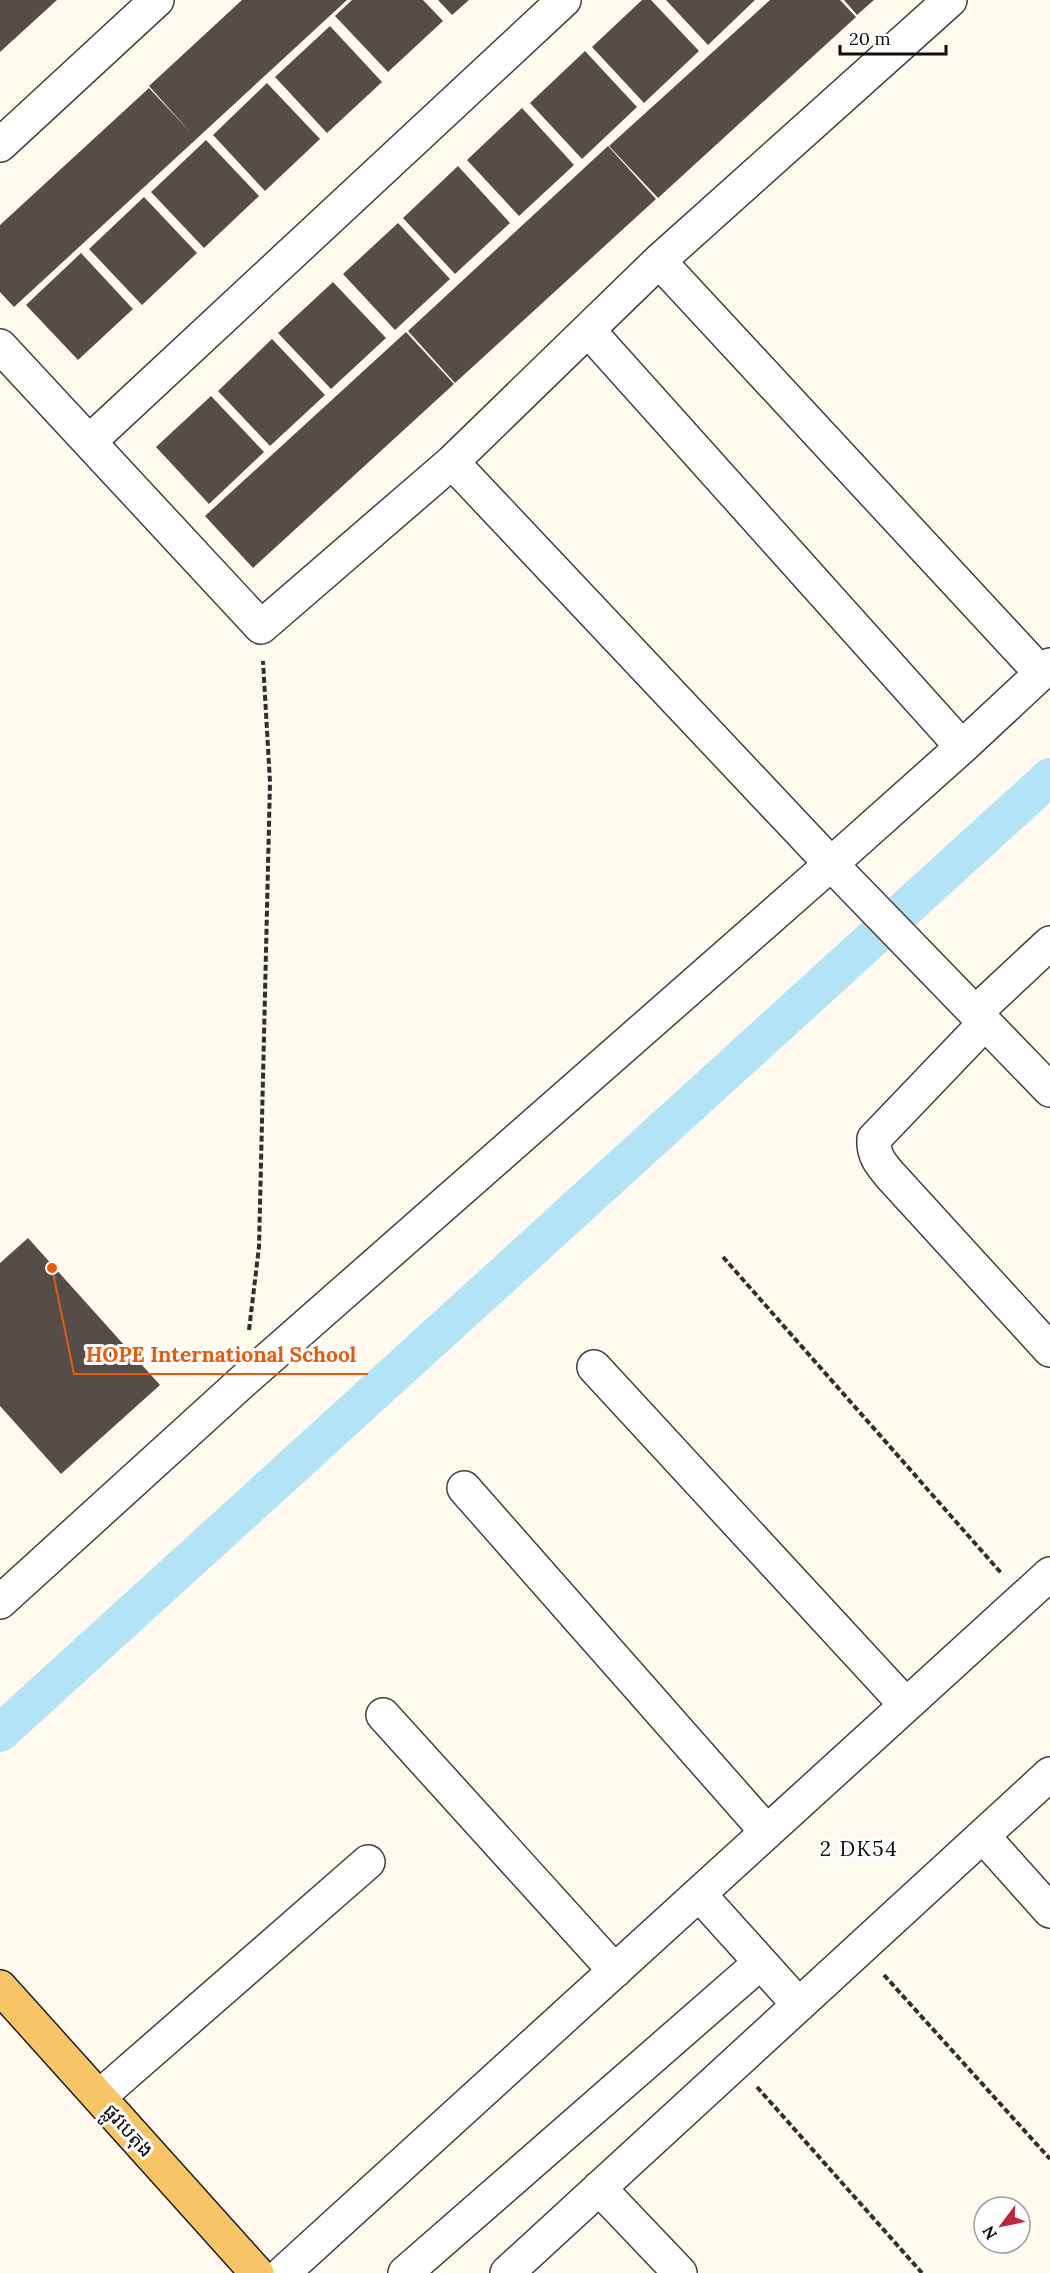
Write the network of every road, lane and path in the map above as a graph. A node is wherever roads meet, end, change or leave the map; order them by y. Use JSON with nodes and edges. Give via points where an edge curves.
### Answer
{"nodes":[{"id":1,"x":157,"y":0,"type":"edge"},
{"id":2,"x":564,"y":0,"type":"edge"},
{"id":3,"x":950,"y":0,"type":"edge"},
{"id":4,"x":0,"y":145,"type":"edge"},
{"id":5,"x":659,"y":261,"type":"junction"},
{"id":6,"x":588,"y":330,"type":"junction"},
{"id":7,"x":0,"y":346,"type":"edge"},
{"id":8,"x":89,"y":442,"type":"junction"},
{"id":9,"x":452,"y":462,"type":"junction"},
{"id":10,"x":261,"y":627,"type":"junction"},
{"id":11,"x":1045,"y":669,"type":"edge"},
{"id":12,"x":962,"y":747,"type":"junction"},
{"id":13,"x":831,"y":864,"type":"junction"},
{"id":14,"x":1050,"y":943,"type":"edge"},
{"id":15,"x":980,"y":1018,"type":"junction"},
{"id":16,"x":1050,"y":1090,"type":"edge"},
{"id":17,"x":723,"y":1257,"type":"dead end"},
{"id":18,"x":1050,"y":1350,"type":"edge"},
{"id":19,"x":594,"y":1367,"type":"dead end"},
{"id":20,"x":242,"y":1382,"type":"junction"},
{"id":21,"x":464,"y":1488,"type":"dead end"},
{"id":22,"x":1050,"y":1574,"type":"edge"},
{"id":23,"x":1024,"y":1598,"type":"junction"},
{"id":24,"x":0,"y":1602,"type":"edge"},
{"id":25,"x":906,"y":1705,"type":"junction"},
{"id":26,"x":383,"y":1715,"type":"dead end"},
{"id":27,"x":1050,"y":1774,"type":"edge"},
{"id":28,"x":767,"y":1832,"type":"junction"},
{"id":29,"x":983,"y":1836,"type":"junction"},
{"id":30,"x":368,"y":1862,"type":"dead end"},
{"id":31,"x":699,"y":1894,"type":"junction"},
{"id":32,"x":1050,"y":1911,"type":"edge"},
{"id":33,"x":860,"y":1948,"type":"junction"},
{"id":34,"x":760,"y":1963,"type":"junction"},
{"id":35,"x":615,"y":1971,"type":"junction"},
{"id":36,"x":0,"y":1987,"type":"edge"},
{"id":37,"x":799,"y":2005,"type":"junction"},
{"id":38,"x":736,"y":2063,"type":"junction"},
{"id":39,"x":99,"y":2097,"type":"junction"},
{"id":40,"x":1050,"y":2159,"type":"edge"},
{"id":41,"x":599,"y":2188,"type":"junction"},
{"id":42,"x":408,"y":2272,"type":"edge"},
{"id":43,"x":257,"y":2273,"type":"edge"},
{"id":44,"x":283,"y":2273,"type":"edge"},
{"id":45,"x":507,"y":2273,"type":"edge"},
{"id":46,"x":680,"y":2273,"type":"edge"},
{"id":47,"x":922,"y":2273,"type":"edge"}],
"edges":[{"from":1,"to":4,"type":"street"},
{"from":2,"to":8,"type":"street"},
{"from":3,"to":5,"type":"street"},
{"from":5,"to":6,"type":"street"},
{"from":5,"to":11,"type":"street"},
{"from":6,"to":9,"type":"street"},
{"from":6,"to":12,"type":"street"},
{"from":7,"to":8,"type":"street"},
{"from":8,"to":10,"type":"street"},
{"from":9,"to":10,"type":"street"},
{"from":9,"to":13,"type":"street"},
{"from":10,"to":20,"type":"path","via":[[270,782],[259,1247]]},
{"from":11,"to":12,"type":"street"},
{"from":12,"to":13,"type":"street"},
{"from":13,"to":15,"type":"street"},
{"from":13,"to":20,"type":"street"},
{"from":14,"to":15,"type":"street"},
{"from":15,"to":16,"type":"street"},
{"from":15,"to":18,"type":"street","via":[[874,1139],[873,1149],[890,1175]]},
{"from":17,"to":23,"type":"path"},
{"from":19,"to":25,"type":"street"},
{"from":20,"to":24,"type":"street"},
{"from":21,"to":28,"type":"street"},
{"from":22,"to":23,"type":"street"},
{"from":23,"to":25,"type":"street"},
{"from":25,"to":28,"type":"street"},
{"from":26,"to":35,"type":"street"},
{"from":27,"to":29,"type":"street"},
{"from":28,"to":31,"type":"street"},
{"from":29,"to":32,"type":"street"},
{"from":29,"to":33,"type":"street"},
{"from":30,"to":39,"type":"street"},
{"from":31,"to":34,"type":"street"},
{"from":31,"to":35,"type":"street"},
{"from":33,"to":37,"type":"street"},
{"from":33,"to":40,"type":"path"},
{"from":34,"to":37,"type":"street"},
{"from":34,"to":42,"type":"street"},
{"from":35,"to":44,"type":"street"},
{"from":36,"to":39,"type":"main road","name":"ផ្លូវបេតុង"},
{"from":37,"to":38,"type":"street"},
{"from":38,"to":41,"type":"street"},
{"from":38,"to":47,"type":"path"},
{"from":39,"to":43,"type":"main road","name":"ផ្លូវបេតុង"},
{"from":41,"to":45,"type":"street"},
{"from":41,"to":46,"type":"street"}]}
